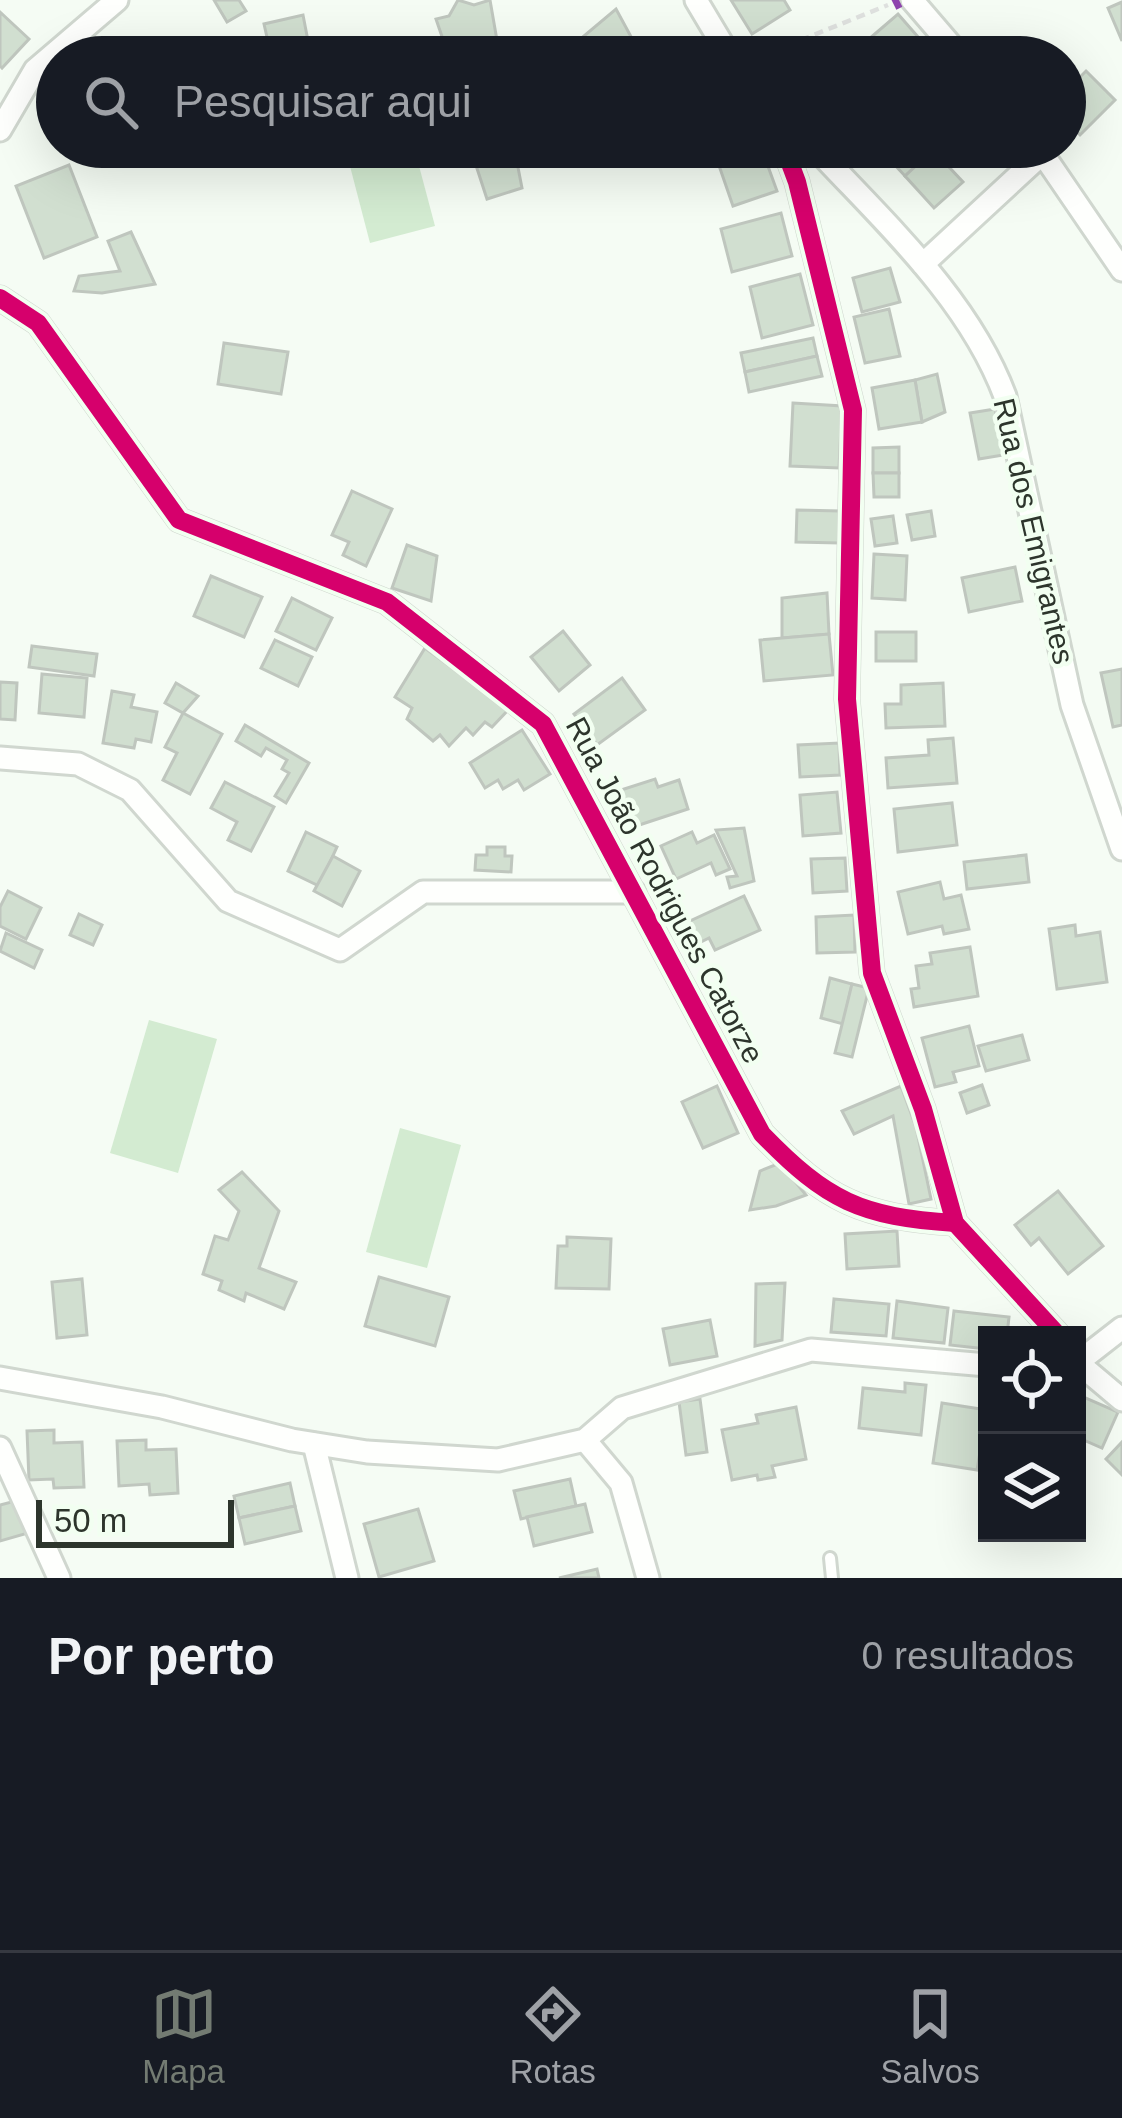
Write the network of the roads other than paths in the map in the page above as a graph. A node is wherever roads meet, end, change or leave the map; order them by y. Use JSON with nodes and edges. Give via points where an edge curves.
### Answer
{"nodes":[{"id":1,"x":117,"y":0,"type":"edge"},
{"id":2,"x":696,"y":0,"type":"edge"},
{"id":3,"x":903,"y":1,"type":"edge"},
{"id":4,"x":75,"y":36,"type":"edge"},
{"id":5,"x":717,"y":36,"type":"edge"},
{"id":6,"x":939,"y":36,"type":"edge"},
{"id":7,"x":36,"y":69,"type":"edge"},
{"id":8,"x":0,"y":130,"type":"edge"},
{"id":9,"x":794,"y":168,"type":"edge"},
{"id":10,"x":834,"y":168,"type":"edge"},
{"id":11,"x":1022,"y":168,"type":"edge"},
{"id":12,"x":1053,"y":168,"type":"edge"},
{"id":13,"x":923,"y":264,"type":"junction"},
{"id":14,"x":1122,"y":270,"type":"edge"},
{"id":15,"x":0,"y":298,"type":"edge"},
{"id":16,"x":0,"y":758,"type":"edge"},
{"id":17,"x":1122,"y":849,"type":"edge"},
{"id":18,"x":634,"y":892,"type":"junction"},
{"id":19,"x":955,"y":1223,"type":"junction"},
{"id":20,"x":1050,"y":1326,"type":"edge"},
{"id":21,"x":1122,"y":1328,"type":"edge"},
{"id":22,"x":1086,"y":1356,"type":"edge"},
{"id":23,"x":978,"y":1364,"type":"edge"},
{"id":24,"x":1086,"y":1370,"type":"edge"},
{"id":25,"x":0,"y":1378,"type":"edge"},
{"id":26,"x":1122,"y":1400,"type":"edge"},
{"id":27,"x":585,"y":1440,"type":"junction"},
{"id":28,"x":314,"y":1444,"type":"junction"},
{"id":29,"x":0,"y":1448,"type":"edge"},
{"id":30,"x":830,"y":1558,"type":"dead end"},
{"id":31,"x":59,"y":1578,"type":"edge"},
{"id":32,"x":347,"y":1578,"type":"edge"},
{"id":33,"x":647,"y":1578,"type":"edge"},
{"id":34,"x":832,"y":1578,"type":"edge"}],
"edges":[{"from":1,"to":4,"type":"street"},
{"from":2,"to":5,"type":"street"},
{"from":3,"to":6,"type":"street"},
{"from":7,"to":8,"type":"street"},
{"from":9,"to":19,"type":"street","via":[[854,410],[847,699],[872,973]]},
{"from":10,"to":13,"type":"street","name":"Rua dos Emigrantes"},
{"from":11,"to":13,"type":"street"},
{"from":12,"to":14,"type":"street"},
{"from":13,"to":17,"type":"street","name":"Rua dos Emigrantes","via":[[991,358],[1005,396],[1072,705]]},
{"from":15,"to":18,"type":"street","name":"Rua João Rodrigues Catorze","via":[[38,323],[179,520],[387,602],[543,724]]},
{"from":16,"to":18,"type":"street","via":[[78,764],[130,790],[228,901],[340,950],[423,892]]},
{"from":18,"to":19,"type":"street","name":"Rua João Rodrigues Catorze","via":[[763,1134],[790,1163],[854,1207]]},
{"from":19,"to":20,"type":"street"},
{"from":21,"to":22,"type":"street"},
{"from":23,"to":27,"type":"street","via":[[811,1350],[622,1408]]},
{"from":24,"to":26,"type":"street"},
{"from":25,"to":28,"type":"street"},
{"from":27,"to":28,"type":"street","via":[[498,1460]]},
{"from":27,"to":33,"type":"street","via":[[621,1483]]},
{"from":28,"to":32,"type":"street"},
{"from":29,"to":31,"type":"street"},
{"from":30,"to":34,"type":"lane"}]}
